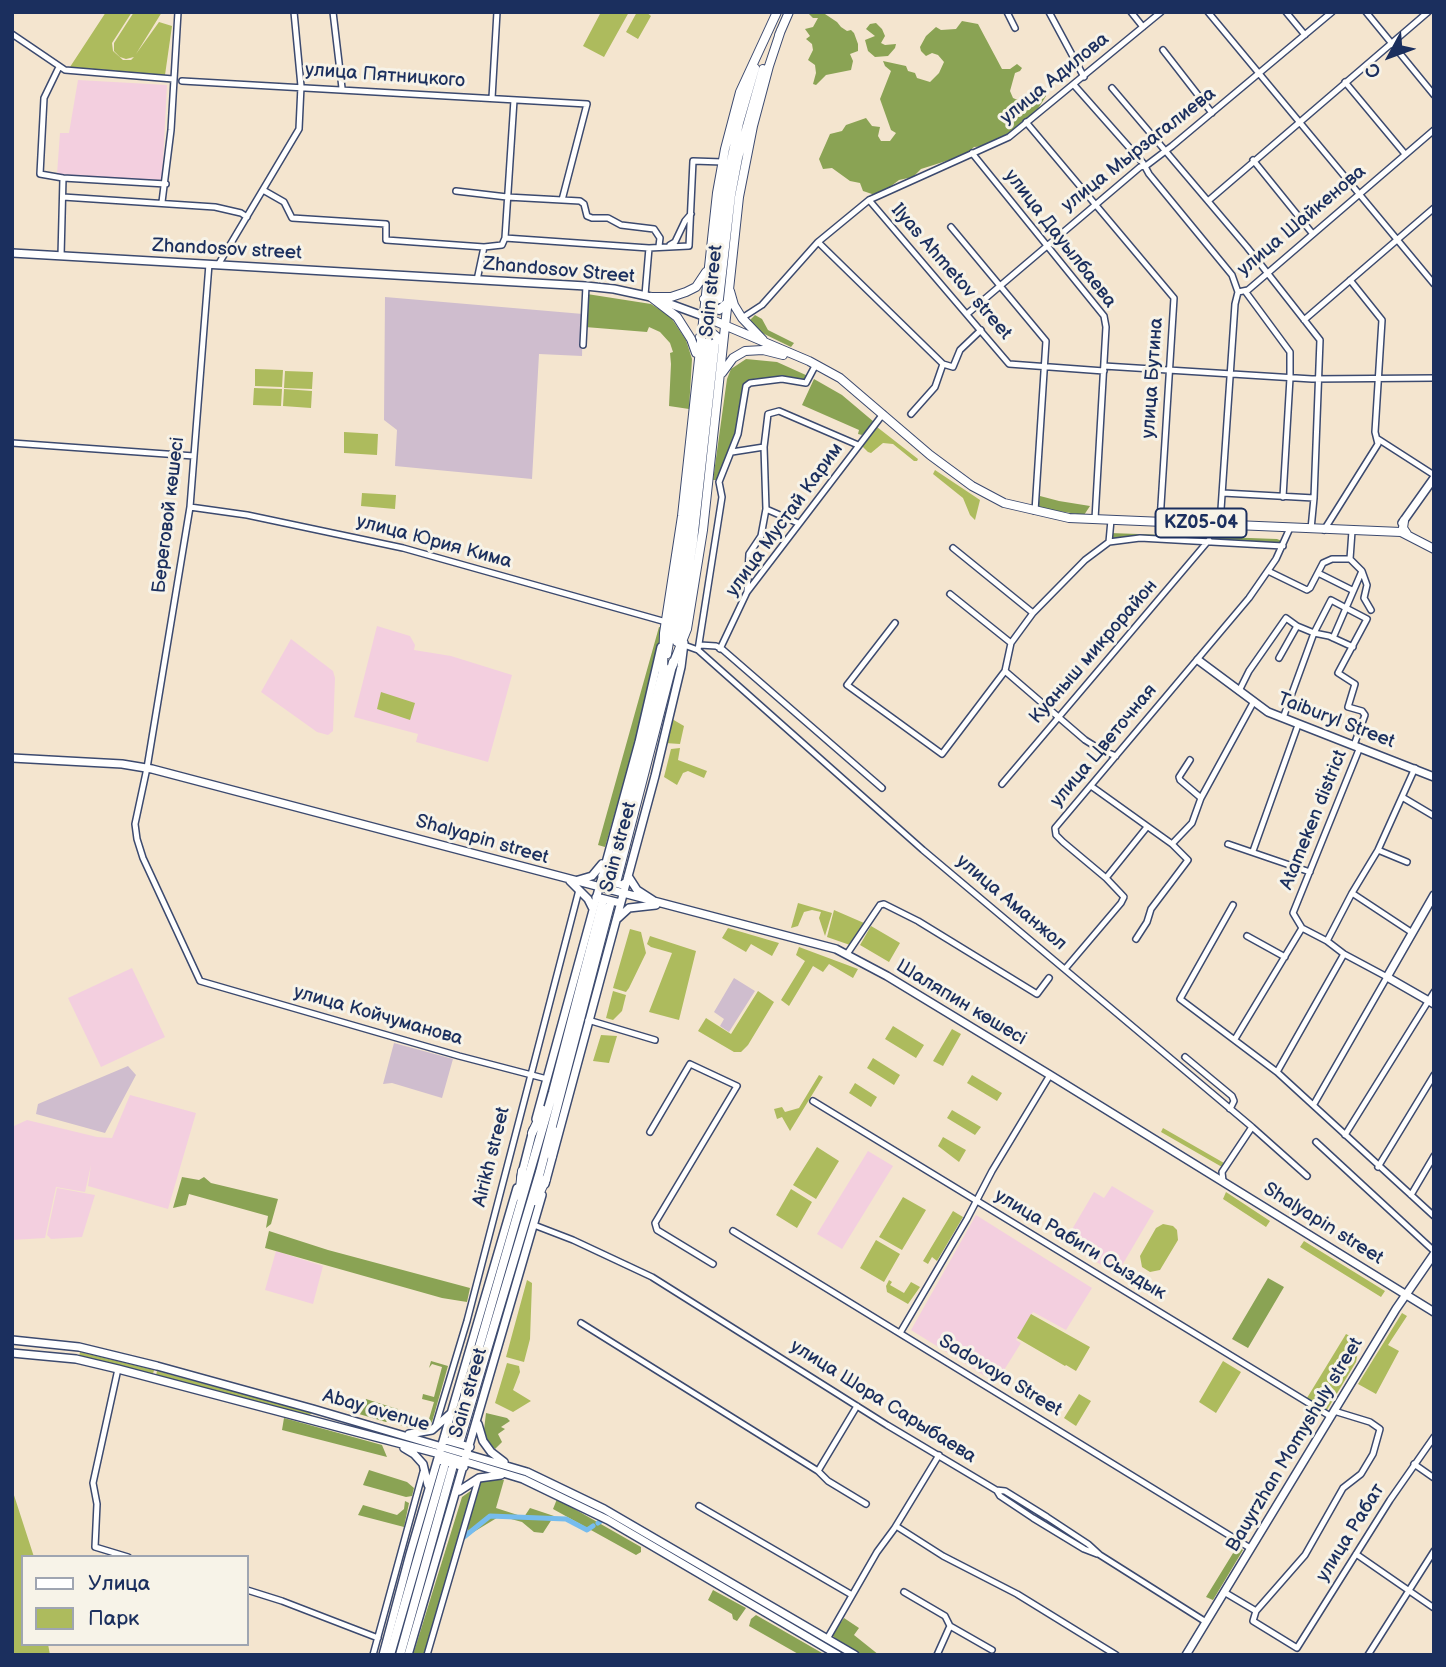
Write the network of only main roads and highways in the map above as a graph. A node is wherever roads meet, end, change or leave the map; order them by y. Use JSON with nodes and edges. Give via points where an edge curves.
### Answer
{"nodes":[{"id":1,"x":777,"y":12,"type":"edge"},
{"id":2,"x":789,"y":12,"type":"edge"},
{"id":3,"x":781,"y":30,"type":"junction"},
{"id":4,"x":764,"y":42,"type":"junction"},
{"id":5,"x":12,"y":253,"type":"edge"},
{"id":6,"x":708,"y":266,"type":"junction"},
{"id":7,"x":729,"y":277,"type":"junction"},
{"id":8,"x":441,"y":278,"type":"joint"},
{"id":9,"x":648,"y":296,"type":"junction"},
{"id":10,"x":715,"y":300,"type":"junction"},
{"id":11,"x":703,"y":316,"type":"junction"},
{"id":12,"x":724,"y":326,"type":"junction"},
{"id":13,"x":711,"y":342,"type":"junction"},
{"id":14,"x":767,"y":344,"type":"junction"},
{"id":15,"x":788,"y":356,"type":"junction"},
{"id":16,"x":697,"y":363,"type":"junction"},
{"id":17,"x":719,"y":382,"type":"junction"},
{"id":18,"x":863,"y":398,"type":"junction"},
{"id":19,"x":1434,"y":476,"type":"edge"},
{"id":20,"x":1404,"y":521,"type":"junction"},
{"id":21,"x":1396,"y":533,"type":"junction"},
{"id":22,"x":1407,"y":534,"type":"junction"},
{"id":23,"x":690,"y":538,"type":"junction"},
{"id":24,"x":1434,"y":549,"type":"edge"},
{"id":25,"x":1434,"y":555,"type":"edge"},
{"id":26,"x":676,"y":560,"type":"junction"},
{"id":27,"x":695,"y":575,"type":"junction"},
{"id":28,"x":687,"y":627,"type":"junction"},
{"id":29,"x":664,"y":633,"type":"junction"},
{"id":30,"x":1198,"y":660,"type":"road end"},
{"id":31,"x":672,"y":667,"type":"junction"},
{"id":32,"x":663,"y":670,"type":"junction"},
{"id":33,"x":12,"y":758,"type":"edge"},
{"id":34,"x":1434,"y":777,"type":"edge"},
{"id":35,"x":608,"y":850,"type":"junction"},
{"id":36,"x":628,"y":875,"type":"junction"},
{"id":37,"x":613,"y":879,"type":"junction"},
{"id":38,"x":570,"y":881,"type":"junction"},
{"id":39,"x":599,"y":889,"type":"junction"},
{"id":40,"x":1434,"y":895,"type":"edge"},
{"id":41,"x":621,"y":899,"type":"junction"},
{"id":42,"x":603,"y":902,"type":"junction"},
{"id":43,"x":660,"y":905,"type":"junction"},
{"id":44,"x":593,"y":909,"type":"junction"},
{"id":45,"x":613,"y":926,"type":"junction"},
{"id":46,"x":1431,"y":1003,"type":"edge"},
{"id":47,"x":553,"y":1092,"type":"junction"},
{"id":48,"x":556,"y":1110,"type":"junction"},
{"id":49,"x":532,"y":1133,"type":"junction"},
{"id":50,"x":552,"y":1156,"type":"junction"},
{"id":51,"x":522,"y":1171,"type":"junction"},
{"id":52,"x":546,"y":1179,"type":"joint"},
{"id":53,"x":1223,"y":1181,"type":"joint"},
{"id":54,"x":525,"y":1224,"type":"junction"},
{"id":55,"x":1434,"y":1253,"type":"edge"},
{"id":56,"x":1407,"y":1294,"type":"junction"},
{"id":57,"x":1434,"y":1312,"type":"edge"},
{"id":58,"x":12,"y":1340,"type":"edge"},
{"id":59,"x":55,"y":1343,"type":"junction"},
{"id":60,"x":79,"y":1347,"type":"junction"},
{"id":61,"x":12,"y":1353,"type":"edge"},
{"id":62,"x":54,"y":1356,"type":"junction"},
{"id":63,"x":76,"y":1359,"type":"junction"},
{"id":64,"x":313,"y":1409,"type":"junction"},
{"id":65,"x":453,"y":1411,"type":"junction"},
{"id":66,"x":310,"y":1419,"type":"junction"},
{"id":67,"x":477,"y":1420,"type":"junction"},
{"id":68,"x":399,"y":1434,"type":"junction"},
{"id":69,"x":388,"y":1440,"type":"junction"},
{"id":70,"x":447,"y":1452,"type":"junction"},
{"id":71,"x":467,"y":1457,"type":"junction"},
{"id":72,"x":511,"y":1471,"type":"junction"},
{"id":73,"x":429,"y":1491,"type":"junction"},
{"id":74,"x":454,"y":1498,"type":"junction"},
{"id":75,"x":383,"y":1655,"type":"edge"},
{"id":76,"x":390,"y":1655,"type":"edge"},
{"id":77,"x":400,"y":1655,"type":"edge"},
{"id":78,"x":408,"y":1655,"type":"edge"},
{"id":79,"x":838,"y":1655,"type":"edge"},
{"id":80,"x":855,"y":1655,"type":"edge"},
{"id":81,"x":1186,"y":1655,"type":"edge"}],
"edges":[{"from":1,"to":4,"type":"main road","name":"Sain street"},
{"from":2,"to":3,"type":"main road","name":"Sain street"},
{"from":3,"to":7,"type":"main road","name":"Sain street","via":[[747,152]]},
{"from":3,"to":10,"type":"main road","name":"Sain street","via":[[754,96],[738,158]]},
{"from":4,"to":6,"type":"main road","name":"Sain street","via":[[740,92],[723,162]]},
{"from":4,"to":10,"type":"main road","name":"Sain street","via":[[732,156],[719,227]]},
{"from":5,"to":8,"type":"main road","name":"Zhandosov street"},
{"from":6,"to":9,"type":"main road","via":[[700,281],[686,292]]},
{"from":6,"to":10,"type":"main road","name":"Sain street"},
{"from":7,"to":10,"type":"main road","name":"Sain street"},
{"from":7,"to":14,"type":"main road","via":[[732,299],[742,318]]},
{"from":8,"to":9,"type":"main road","name":"Zhandosov Street","via":[[586,286]]},
{"from":9,"to":11,"type":"main road","name":"Zhandosov Street"},
{"from":9,"to":16,"type":"main road","via":[[677,317],[694,346]]},
{"from":10,"to":11,"type":"main road","name":"Sain street"},
{"from":10,"to":12,"type":"main road","name":"Sain street"},
{"from":11,"to":12,"type":"main road","name":"Zhandosov Street","number":"KZ05-04"},
{"from":11,"to":13,"type":"main road","name":"Sain street"},
{"from":12,"to":13,"type":"main road","name":"Sain street"},
{"from":12,"to":14,"type":"main road","name":"Zhandosov Street","number":"KZ05-04"},
{"from":13,"to":16,"type":"main road","name":"Sain street"},
{"from":13,"to":17,"type":"main road","name":"Sain street"},
{"from":13,"to":23,"type":"main road","name":"Sain street"},
{"from":14,"to":15,"type":"main road","name":"Zhandosov Street","number":"KZ05-04"},
{"from":14,"to":18,"type":"main road","number":"KZ05-04","via":[[825,368]]},
{"from":15,"to":17,"type":"main road","via":[[745,351],[727,363]]},
{"from":15,"to":18,"type":"main road","number":"KZ05-04"},
{"from":16,"to":26,"type":"main road","name":"Sain street"},
{"from":17,"to":27,"type":"main road","name":"Sain street"},
{"from":18,"to":21,"type":"main road","number":"KZ05-04","via":[[972,486],[1004,503],[1035,511],[1111,520]]},
{"from":19,"to":20,"type":"main road"},
{"from":20,"to":21,"type":"main road"},
{"from":20,"to":22,"type":"main road"},
{"from":21,"to":22,"type":"main road","number":"KZ05-04"},
{"from":21,"to":25,"type":"main road","number":"KZ05-04"},
{"from":22,"to":24,"type":"main road","number":"KZ05-04"},
{"from":23,"to":26,"type":"main road"},
{"from":23,"to":27,"type":"main road"},
{"from":23,"to":31,"type":"main road","name":"Sain street"},
{"from":23,"to":32,"type":"main road","name":"Sain street"},
{"from":26,"to":29,"type":"main road","name":"Sain street"},
{"from":27,"to":28,"type":"main road","name":"Sain street"},
{"from":28,"to":31,"type":"main road"},
{"from":28,"to":36,"type":"main road","name":"Sain street"},
{"from":29,"to":32,"type":"main road"},
{"from":29,"to":35,"type":"main road","name":"Sain street"},
{"from":30,"to":34,"type":"main road","name":"Taiburyl Street","via":[[1253,703],[1282,719]]},
{"from":31,"to":37,"type":"main road","name":"Sain street"},
{"from":32,"to":37,"type":"main road","name":"Sain street"},
{"from":33,"to":38,"type":"main road","name":"Shalyapin street","via":[[147,768]]},
{"from":35,"to":37,"type":"main road","name":"Sain street"},
{"from":35,"to":38,"type":"main road","via":[[597,873]]},
{"from":36,"to":37,"type":"main road","name":"Sain street"},
{"from":36,"to":43,"type":"main road","via":[[637,890]]},
{"from":37,"to":39,"type":"main road","name":"Sain street"},
{"from":37,"to":41,"type":"main road","name":"Sain street"},
{"from":38,"to":39,"type":"main road","name":"Shalyapin street"},
{"from":38,"to":44,"type":"main road"},
{"from":39,"to":41,"type":"main road","name":"Shalyapin street"},
{"from":39,"to":42,"type":"main road","name":"Sain street"},
{"from":40,"to":46,"type":"main road","via":[[1387,977]]},
{"from":41,"to":42,"type":"main road"},
{"from":41,"to":43,"type":"main road","name":"Shalyapin street"},
{"from":41,"to":45,"type":"main road","name":"Sain street"},
{"from":42,"to":44,"type":"main road","name":"Sain street"},
{"from":42,"to":47,"type":"main road","name":"Sain street"},
{"from":42,"to":48,"type":"main road","name":"Sain street"},
{"from":43,"to":45,"type":"main road","via":[[629,908]]},
{"from":43,"to":53,"type":"main road","name":"Шаляпин көшесі","via":[[847,954]]},
{"from":44,"to":49,"type":"main road","name":"Sain street"},
{"from":45,"to":50,"type":"main road","name":"Sain street"},
{"from":47,"to":49,"type":"main road"},
{"from":47,"to":54,"type":"main road","name":"Sain street"},
{"from":48,"to":50,"type":"main road"},
{"from":48,"to":54,"type":"main road","name":"Sain street"},
{"from":49,"to":51,"type":"main road","name":"Sain street"},
{"from":50,"to":52,"type":"main road","name":"Sain street"},
{"from":51,"to":54,"type":"main road"},
{"from":51,"to":65,"type":"main road","name":"Sain street"},
{"from":52,"to":54,"type":"main road"},
{"from":53,"to":56,"type":"main road","name":"Shalyapin street"},
{"from":54,"to":67,"type":"main road","name":"Sain street"},
{"from":54,"to":70,"type":"main road","name":"Sain street"},
{"from":55,"to":56,"type":"main road","name":"Bauyrzhan Momyshuly street"},
{"from":56,"to":57,"type":"main road"},
{"from":56,"to":81,"type":"main road","name":"Bauyrzhan Momyshuly street"},
{"from":58,"to":59,"type":"main road","name":"Abay avenue"},
{"from":59,"to":60,"type":"main road","name":"Abay avenue"},
{"from":59,"to":62,"type":"main road"},
{"from":60,"to":63,"type":"main road"},
{"from":60,"to":64,"type":"main road","name":"Abay avenue"},
{"from":61,"to":62,"type":"main road","name":"Abay avenue"},
{"from":62,"to":63,"type":"main road","name":"Abay avenue"},
{"from":63,"to":66,"type":"main road","name":"Abay avenue"},
{"from":64,"to":66,"type":"main road","via":[[315,1415]]},
{"from":64,"to":68,"type":"main road","name":"Abay avenue"},
{"from":65,"to":68,"type":"main road","via":[[432,1430]]},
{"from":65,"to":70,"type":"main road","name":"Sain street"},
{"from":66,"to":69,"type":"main road","name":"Abay avenue"},
{"from":67,"to":71,"type":"main road","name":"Sain street"},
{"from":67,"to":72,"type":"main road","via":[[483,1441]]},
{"from":68,"to":70,"type":"main road","name":"Abay avenue"},
{"from":69,"to":70,"type":"main road","name":"Abay avenue"},
{"from":69,"to":73,"type":"main road","via":[[414,1454],[424,1466]]},
{"from":70,"to":71,"type":"main road","name":"Abay avenue"},
{"from":70,"to":71,"type":"main road"},
{"from":70,"to":73,"type":"main road","name":"Sain street"},
{"from":70,"to":76,"type":"main road","name":"Sain street"},
{"from":70,"to":77,"type":"main road","name":"Sain street"},
{"from":71,"to":72,"type":"main road","name":"Abay avenue"},
{"from":71,"to":74,"type":"main road","name":"Sain street"},
{"from":72,"to":74,"type":"main road","via":[[478,1478]]},
{"from":72,"to":79,"type":"main road","name":"Abay avenue","via":[[608,1520]]},
{"from":72,"to":80,"type":"main road","name":"Abay avenue","via":[[550,1481],[586,1499]]},
{"from":73,"to":75,"type":"main road","name":"Sain street","via":[[391,1605]]},
{"from":74,"to":78,"type":"main road","name":"Sain street"}]}
